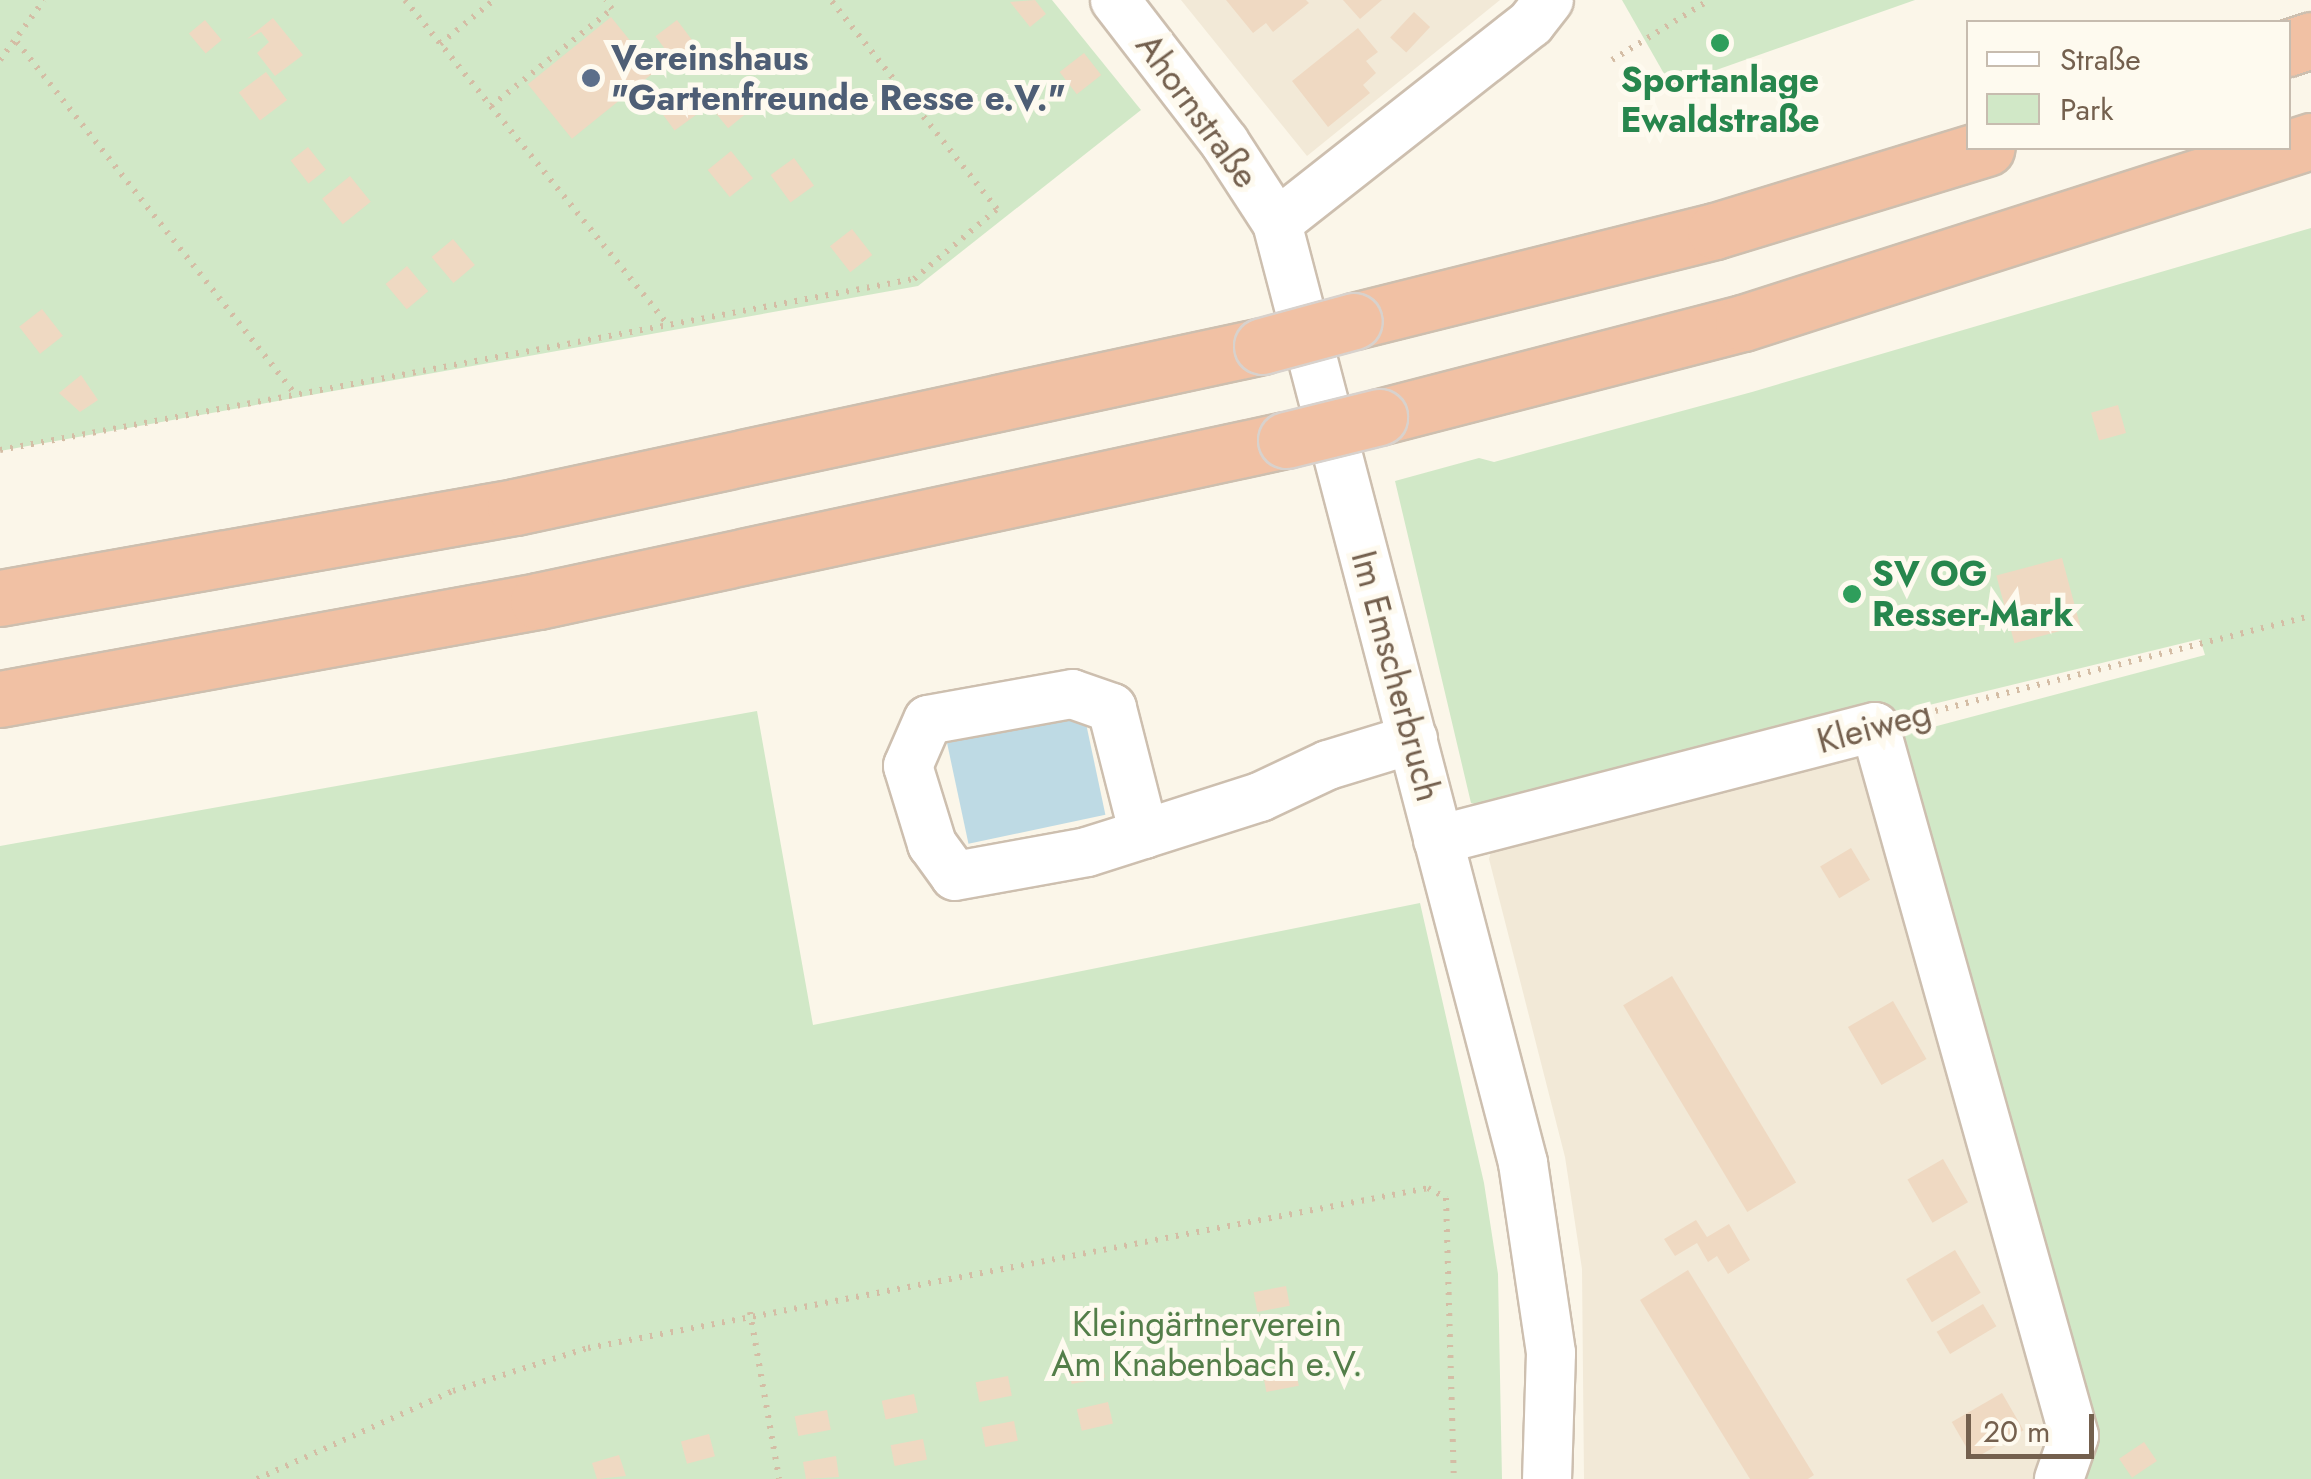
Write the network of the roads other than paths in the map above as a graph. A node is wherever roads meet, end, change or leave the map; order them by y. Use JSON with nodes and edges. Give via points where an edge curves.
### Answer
{"nodes":[{"id":1,"x":1115,"y":0,"type":"edge"},
{"id":2,"x":1549,"y":0,"type":"edge"},
{"id":3,"x":1981,"y":150,"type":"edge"},
{"id":4,"x":2285,"y":150,"type":"edge"},
{"id":5,"x":1277,"y":223,"type":"junction"},
{"id":6,"x":0,"y":598,"type":"edge"},
{"id":7,"x":0,"y":700,"type":"edge"},
{"id":8,"x":1413,"y":738,"type":"junction"},
{"id":9,"x":1144,"y":834,"type":"junction"},
{"id":10,"x":1438,"y":840,"type":"junction"},
{"id":11,"x":1548,"y":1479,"type":"edge"},
{"id":12,"x":2059,"y":1479,"type":"edge"}],
"edges":[{"from":1,"to":5,"type":"street","name":"Ahornstraße"},
{"from":2,"to":5,"type":"street","via":[[1531,23]]},
{"from":3,"to":6,"type":"highway","bridge":true,"via":[[1715,231],[1262,346],[515,506]]},
{"from":4,"to":7,"type":"highway","bridge":true,"via":[[1743,323],[1286,440],[596,589]]},
{"from":5,"to":8,"type":"street","name":"Im Emscherbruch"},
{"from":8,"to":9,"type":"street"},
{"from":8,"to":10,"type":"street","name":"Im Emscherbruch"},
{"from":9,"to":9,"type":"street","via":[[1087,852],[955,876],[932,844],[908,766],[928,720],[1072,694],[1112,708]]},
{"from":10,"to":11,"type":"street","name":"Im Emscherbruch","via":[[1536,1235],[1551,1353]]},
{"from":10,"to":12,"type":"street","name":"Kleiweg","via":[[1875,727],[2074,1436]]}]}
